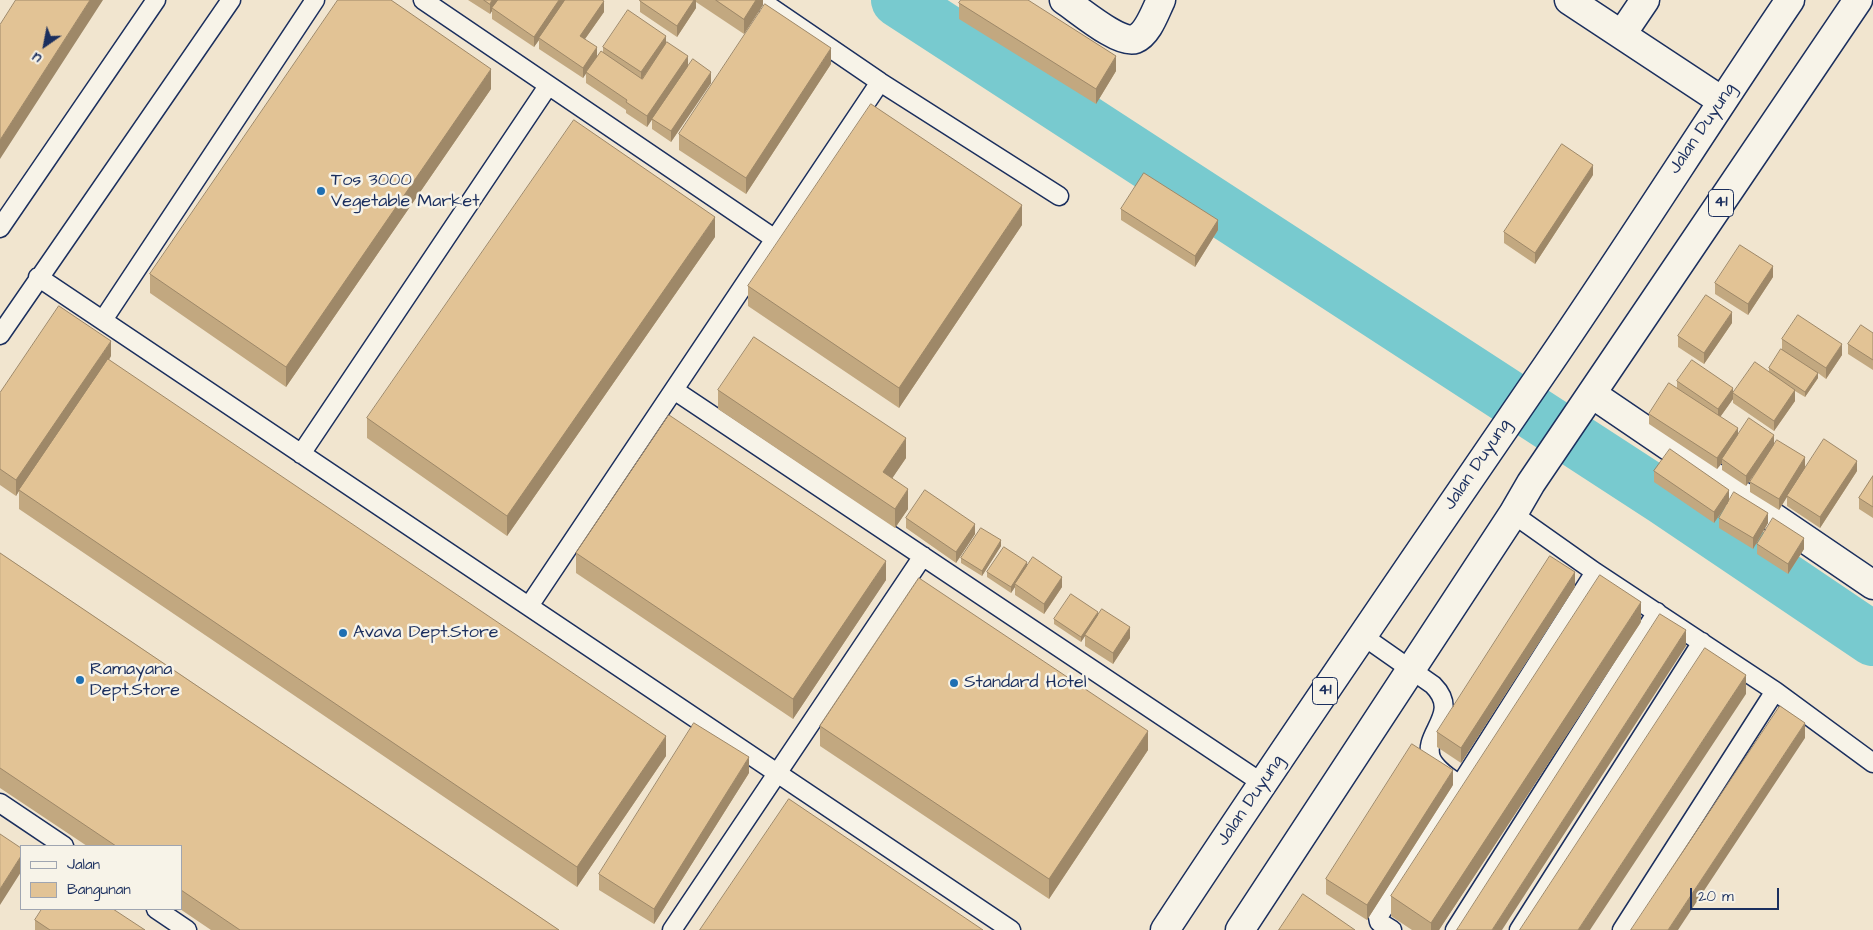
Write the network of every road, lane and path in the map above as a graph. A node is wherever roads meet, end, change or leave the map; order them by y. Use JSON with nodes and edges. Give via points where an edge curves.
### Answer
{"nodes":[{"id":1,"x":156,"y":0,"type":"edge"},
{"id":2,"x":231,"y":0,"type":"edge"},
{"id":3,"x":315,"y":0,"type":"edge"},
{"id":4,"x":423,"y":0,"type":"edge"},
{"id":5,"x":760,"y":0,"type":"edge"},
{"id":6,"x":1064,"y":0,"type":"edge"},
{"id":7,"x":1161,"y":0,"type":"edge"},
{"id":8,"x":1569,"y":0,"type":"edge"},
{"id":9,"x":1645,"y":0,"type":"edge"},
{"id":10,"x":1790,"y":0,"type":"edge"},
{"id":11,"x":1858,"y":0,"type":"edge"},
{"id":12,"x":1622,"y":34,"type":"junction"},
{"id":13,"x":880,"y":82,"type":"junction"},
{"id":14,"x":548,"y":86,"type":"junction"},
{"id":15,"x":1722,"y":101,"type":"junction"},
{"id":16,"x":1059,"y":196,"type":"dead end"},
{"id":17,"x":0,"y":228,"type":"edge"},
{"id":18,"x":775,"y":238,"type":"junction"},
{"id":19,"x":38,"y":277,"type":"junction"},
{"id":20,"x":103,"y":320,"type":"junction"},
{"id":21,"x":0,"y":335,"type":"edge"},
{"id":22,"x":674,"y":390,"type":"junction"},
{"id":23,"x":1588,"y":400,"type":"junction"},
{"id":24,"x":301,"y":454,"type":"junction"},
{"id":25,"x":1513,"y":514,"type":"junction"},
{"id":26,"x":923,"y":556,"type":"junction"},
{"id":27,"x":1595,"y":572,"type":"junction"},
{"id":28,"x":1873,"y":586,"type":"edge"},
{"id":29,"x":529,"y":606,"type":"junction"},
{"id":30,"x":1657,"y":612,"type":"junction"},
{"id":31,"x":1363,"y":636,"type":"junction"},
{"id":32,"x":1702,"y":642,"type":"junction"},
{"id":33,"x":1411,"y":669,"type":"junction"},
{"id":34,"x":1775,"y":691,"type":"junction"},
{"id":35,"x":1873,"y":763,"type":"edge"},
{"id":36,"x":777,"y":774,"type":"junction"},
{"id":37,"x":1262,"y":783,"type":"junction"},
{"id":38,"x":1460,"y":786,"type":"junction"},
{"id":39,"x":0,"y":803,"type":"edge"},
{"id":40,"x":63,"y":845,"type":"edge"},
{"id":41,"x":157,"y":910,"type":"edge"},
{"id":42,"x":187,"y":930,"type":"edge"},
{"id":43,"x":672,"y":930,"type":"edge"},
{"id":44,"x":1011,"y":930,"type":"edge"},
{"id":45,"x":1165,"y":930,"type":"edge"},
{"id":46,"x":1240,"y":930,"type":"edge"},
{"id":47,"x":1392,"y":930,"type":"edge"},
{"id":48,"x":1455,"y":930,"type":"edge"},
{"id":49,"x":1519,"y":930,"type":"edge"},
{"id":50,"x":1622,"y":930,"type":"edge"}],
"edges":[{"from":1,"to":17,"type":"lane"},
{"from":2,"to":19,"type":"lane"},
{"from":3,"to":20,"type":"lane"},
{"from":4,"to":14,"type":"lane"},
{"from":5,"to":13,"type":"lane"},
{"from":6,"to":7,"type":"main road","via":[[1127,40],[1136,39],[1146,30]]},
{"from":8,"to":12,"type":"main road"},
{"from":9,"to":12,"type":"main road"},
{"from":10,"to":15,"type":"main road","name":"Jalan Duyung","number":"41"},
{"from":11,"to":23,"type":"main road","number":"41"},
{"from":12,"to":15,"type":"main road"},
{"from":13,"to":16,"type":"lane"},
{"from":13,"to":18,"type":"lane"},
{"from":14,"to":18,"type":"lane"},
{"from":14,"to":24,"type":"lane"},
{"from":15,"to":31,"type":"main road","name":"Jalan Duyung","number":"41"},
{"from":18,"to":22,"type":"lane"},
{"from":19,"to":20,"type":"lane"},
{"from":19,"to":21,"type":"lane"},
{"from":20,"to":24,"type":"lane"},
{"from":22,"to":26,"type":"lane"},
{"from":22,"to":29,"type":"lane"},
{"from":23,"to":25,"type":"main road","number":"41"},
{"from":23,"to":28,"type":"main road"},
{"from":24,"to":29,"type":"lane"},
{"from":25,"to":27,"type":"lane"},
{"from":25,"to":33,"type":"main road","number":"41"},
{"from":26,"to":36,"type":"lane"},
{"from":26,"to":37,"type":"lane"},
{"from":27,"to":30,"type":"lane"},
{"from":27,"to":38,"type":"lane"},
{"from":29,"to":36,"type":"lane"},
{"from":30,"to":32,"type":"lane"},
{"from":30,"to":48,"type":"lane"},
{"from":31,"to":33,"type":"lane"},
{"from":31,"to":37,"type":"main road","name":"Jalan Duyung","number":"41"},
{"from":32,"to":34,"type":"lane"},
{"from":32,"to":49,"type":"lane"},
{"from":33,"to":38,"type":"lane","via":[[1432,685],[1443,699],[1431,757],[1436,767]]},
{"from":33,"to":46,"type":"main road","number":"41"},
{"from":34,"to":35,"type":"lane"},
{"from":34,"to":50,"type":"lane"},
{"from":36,"to":43,"type":"lane"},
{"from":36,"to":44,"type":"lane"},
{"from":37,"to":45,"type":"main road","name":"Jalan Duyung","number":"41"},
{"from":38,"to":47,"type":"lane","via":[[1378,917],[1379,922]]},
{"from":39,"to":40,"type":"lane"},
{"from":41,"to":42,"type":"lane"}]}
